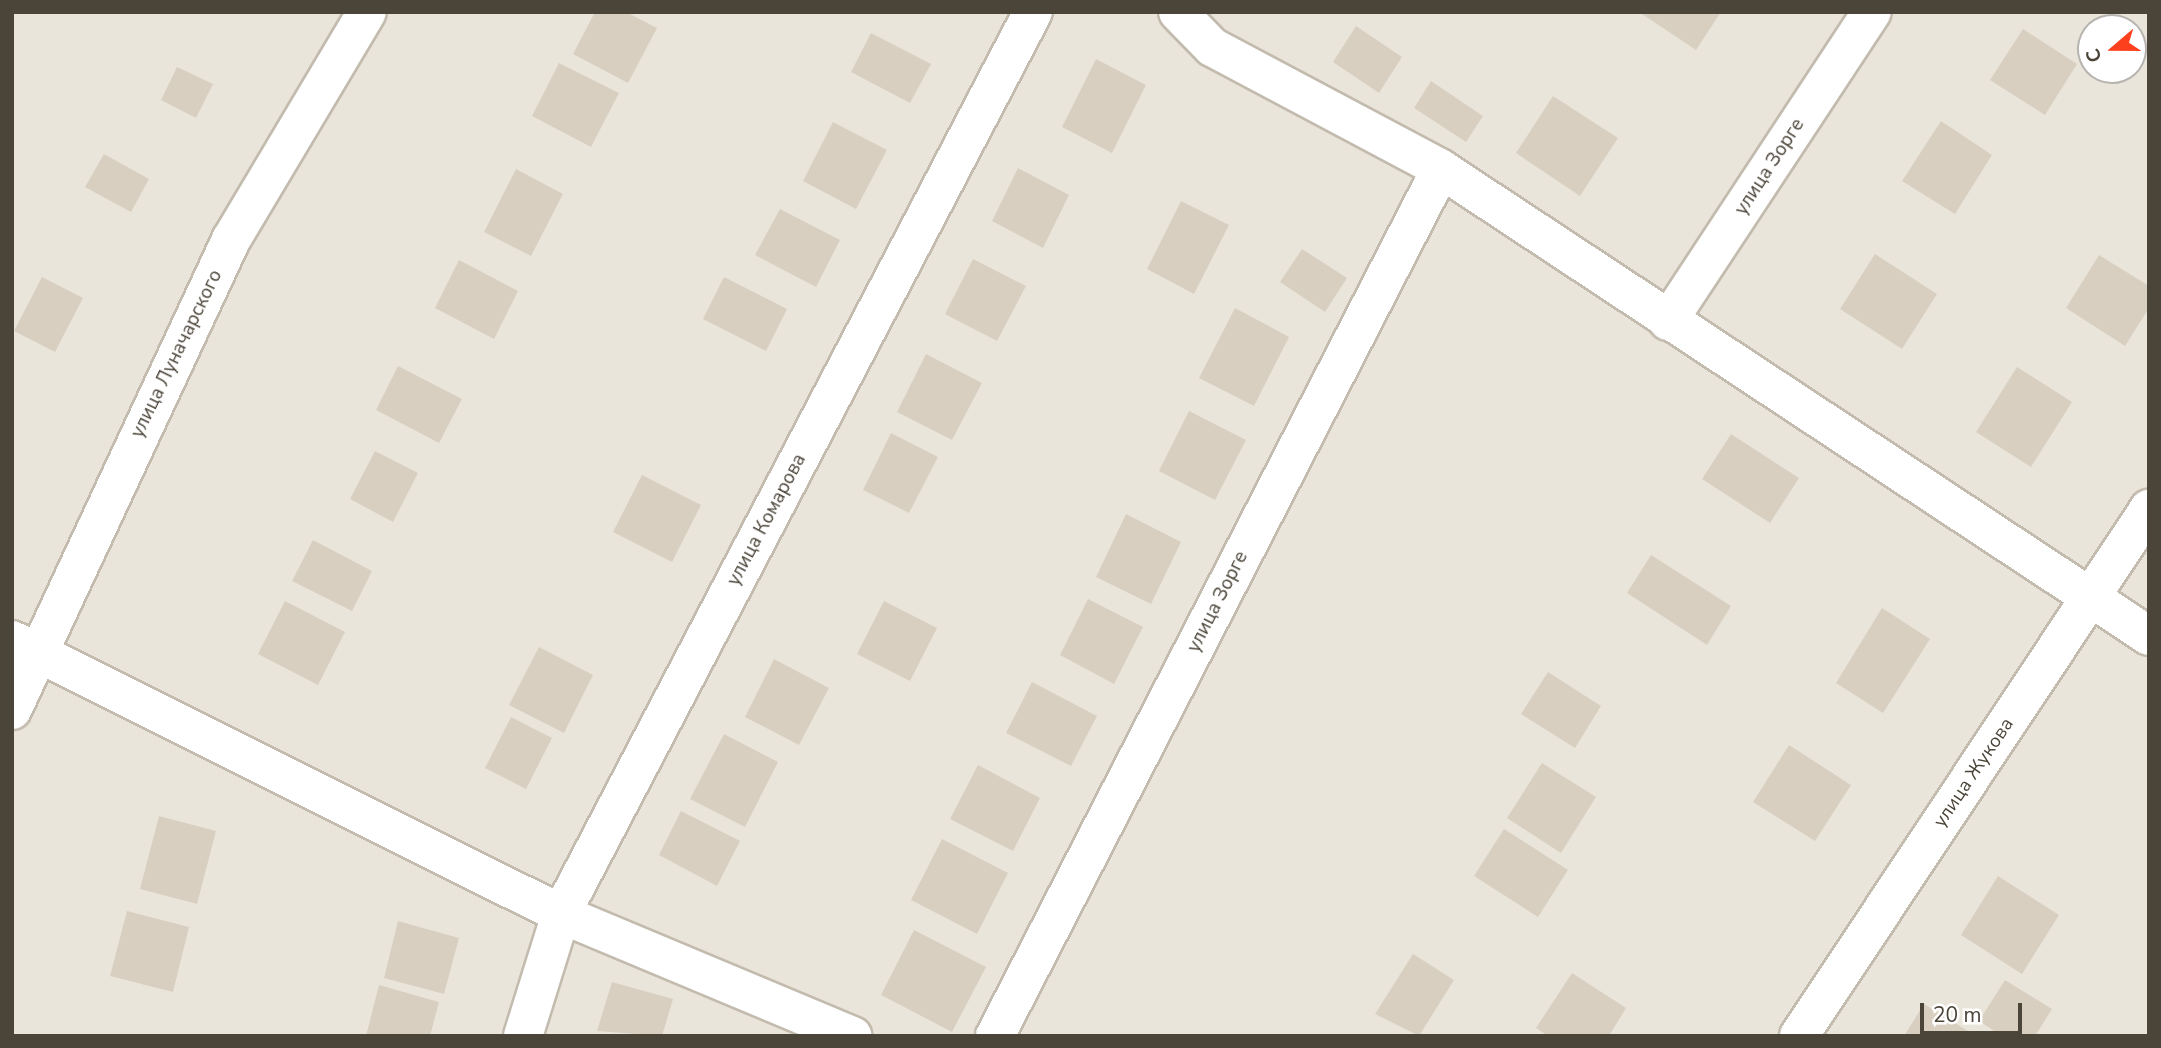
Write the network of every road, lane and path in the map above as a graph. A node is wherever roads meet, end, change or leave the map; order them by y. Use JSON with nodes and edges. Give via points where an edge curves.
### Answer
{"nodes":[{"id":1,"x":367,"y":12,"type":"edge"},
{"id":2,"x":1033,"y":12,"type":"edge"},
{"id":3,"x":1178,"y":12,"type":"edge"},
{"id":4,"x":1872,"y":12,"type":"edge"},
{"id":5,"x":1441,"y":169,"type":"junction"},
{"id":6,"x":1668,"y":321,"type":"junction"},
{"id":7,"x":2149,"y":509,"type":"edge"},
{"id":8,"x":2091,"y":598,"type":"junction"},
{"id":9,"x":2149,"y":636,"type":"edge"},
{"id":10,"x":24,"y":645,"type":"edge"},
{"id":11,"x":12,"y":710,"type":"edge"},
{"id":12,"x":561,"y":914,"type":"junction"},
{"id":13,"x":523,"y":1036,"type":"edge"},
{"id":14,"x":853,"y":1036,"type":"edge"},
{"id":15,"x":995,"y":1036,"type":"edge"},
{"id":16,"x":1799,"y":1036,"type":"edge"}],
"edges":[{"from":1,"to":10,"type":"street","name":"улица Луначарского","via":[[231,240]]},
{"from":2,"to":12,"type":"street","name":"улица Комарова"},
{"from":3,"to":5,"type":"street","via":[[1212,47]]},
{"from":4,"to":6,"type":"street","name":"улица Зорге"},
{"from":5,"to":6,"type":"street"},
{"from":5,"to":15,"type":"street","name":"улица Зорге"},
{"from":6,"to":8,"type":"street"},
{"from":7,"to":8,"type":"street","name":"улица Жукова"},
{"from":8,"to":9,"type":"street"},
{"from":8,"to":16,"type":"street","name":"улица Жукова"},
{"from":10,"to":11,"type":"street","name":"улица Луначарского"},
{"from":10,"to":12,"type":"street"},
{"from":12,"to":13,"type":"street","name":"улица Комарова"},
{"from":12,"to":14,"type":"street"}]}
